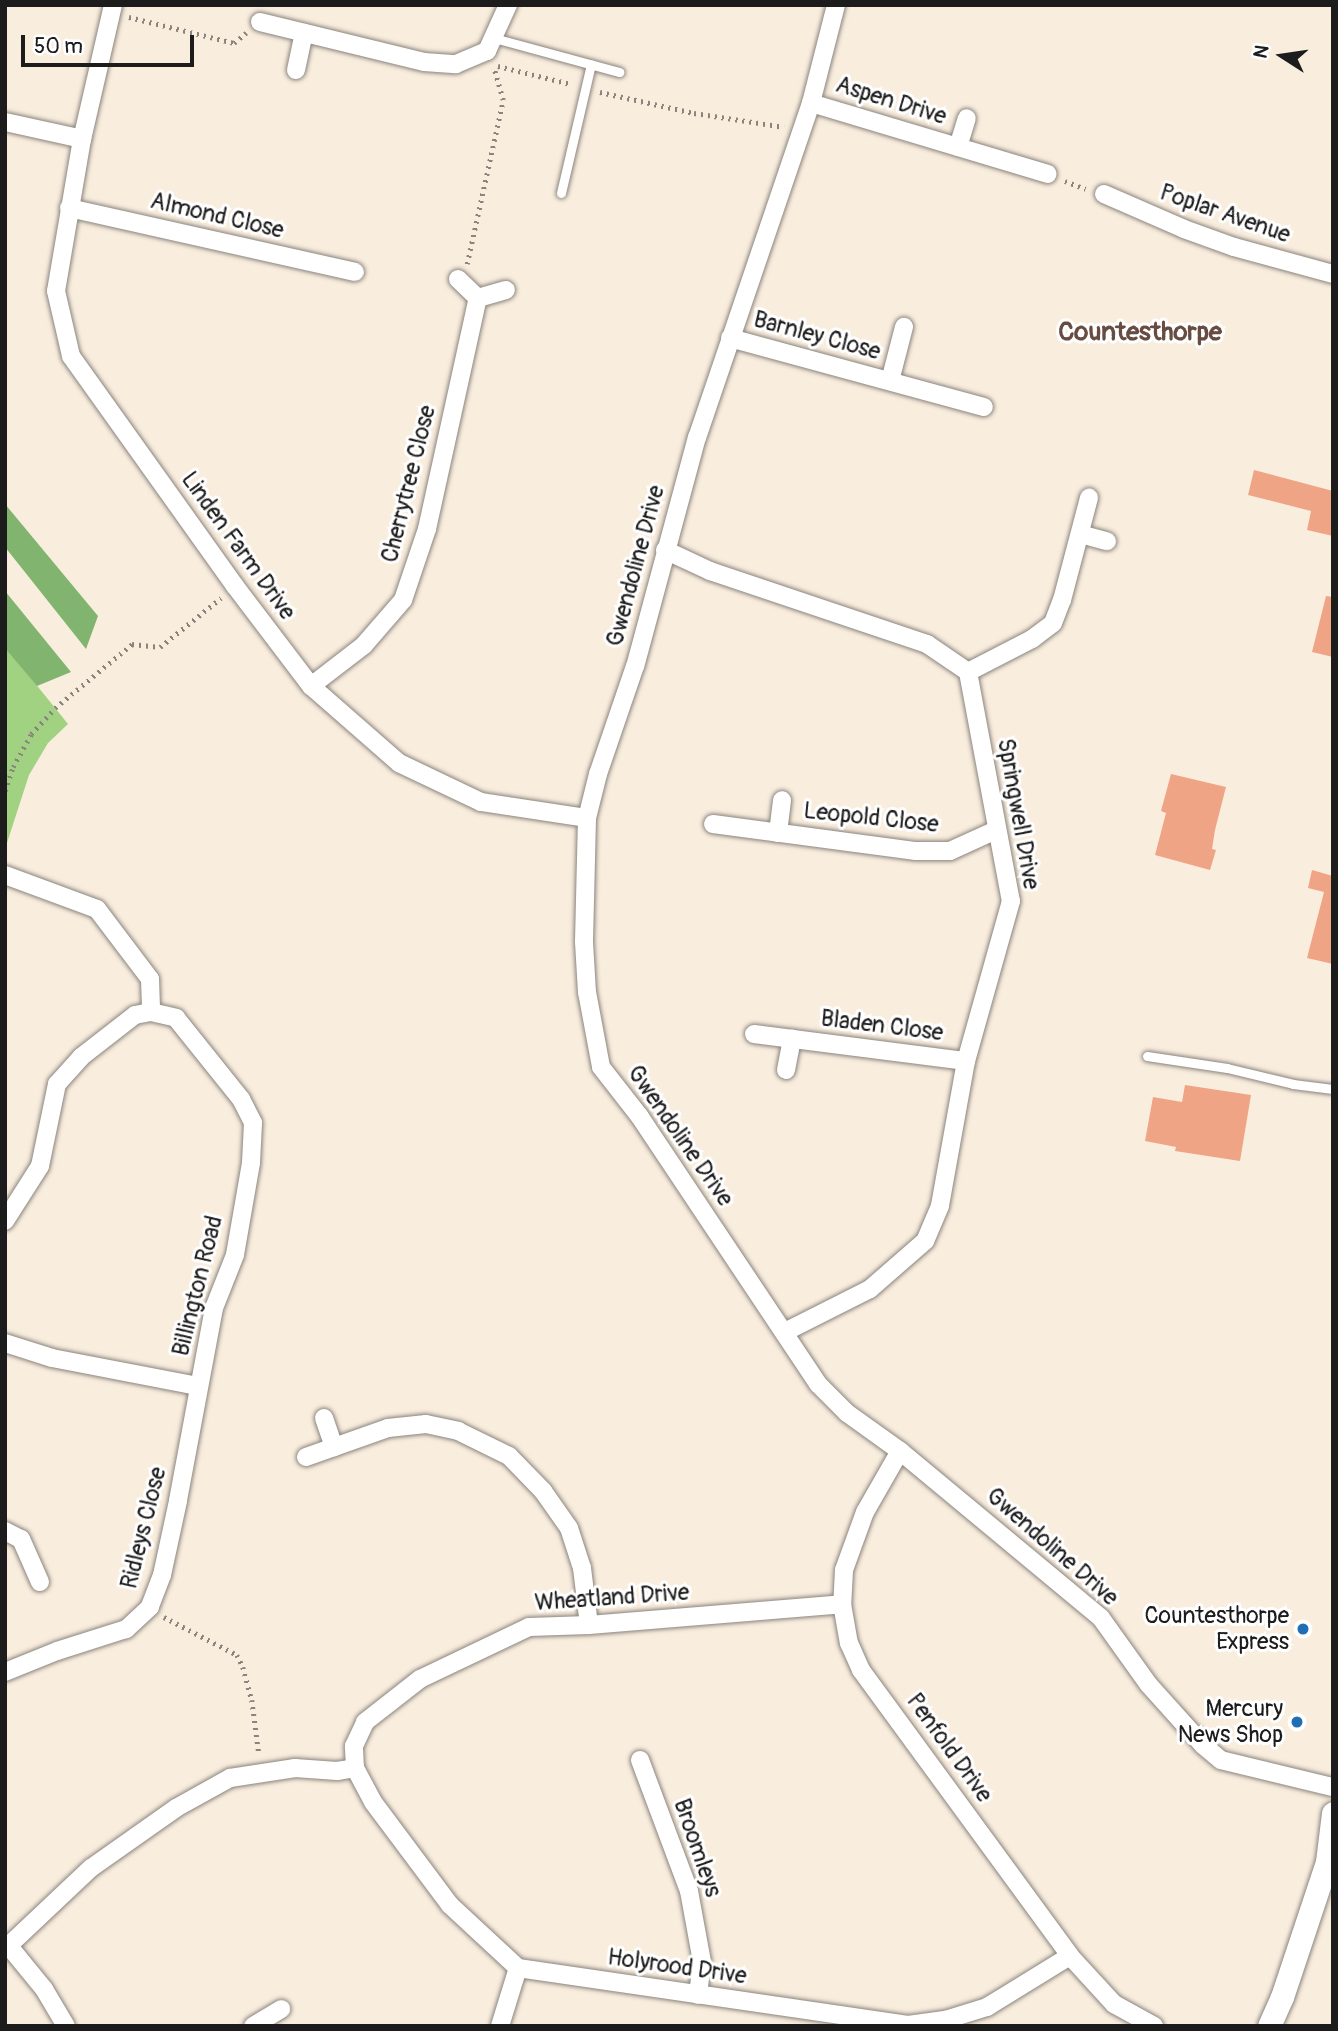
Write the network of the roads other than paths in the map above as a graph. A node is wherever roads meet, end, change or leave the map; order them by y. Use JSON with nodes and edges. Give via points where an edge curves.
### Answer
{"nodes":[{"id":1,"x":508,"y":5,"type":"edge"},
{"id":2,"x":836,"y":5,"type":"edge"},
{"id":3,"x":112,"y":9,"type":"edge"},
{"id":4,"x":260,"y":22,"type":"road end"},
{"id":5,"x":304,"y":33,"type":"junction"},
{"id":6,"x":491,"y":51,"type":"junction"},
{"id":7,"x":592,"y":64,"type":"junction"},
{"id":8,"x":296,"y":70,"type":"dead end"},
{"id":9,"x":619,"y":72,"type":"dead end"},
{"id":10,"x":811,"y":103,"type":"junction"},
{"id":11,"x":967,"y":118,"type":"dead end"},
{"id":12,"x":5,"y":122,"type":"edge"},
{"id":13,"x":82,"y":139,"type":"junction"},
{"id":14,"x":958,"y":147,"type":"junction"},
{"id":15,"x":1048,"y":174,"type":"road end"},
{"id":16,"x":561,"y":193,"type":"dead end"},
{"id":17,"x":1104,"y":194,"type":"road end"},
{"id":18,"x":69,"y":208,"type":"junction"},
{"id":19,"x":355,"y":272,"type":"dead end"},
{"id":20,"x":1333,"y":274,"type":"edge"},
{"id":21,"x":458,"y":279,"type":"road end"},
{"id":22,"x":506,"y":290,"type":"dead end"},
{"id":23,"x":478,"y":298,"type":"junction"},
{"id":24,"x":904,"y":327,"type":"dead end"},
{"id":25,"x":730,"y":338,"type":"junction"},
{"id":26,"x":890,"y":382,"type":"junction"},
{"id":27,"x":984,"y":407,"type":"dead end"},
{"id":28,"x":1089,"y":498,"type":"dead end"},
{"id":29,"x":1080,"y":534,"type":"junction"},
{"id":30,"x":1107,"y":541,"type":"dead end"},
{"id":31,"x":665,"y":550,"type":"junction"},
{"id":32,"x":968,"y":672,"type":"junction"},
{"id":33,"x":311,"y":686,"type":"junction"},
{"id":34,"x":782,"y":800,"type":"dead end"},
{"id":35,"x":587,"y":818,"type":"junction"},
{"id":36,"x":713,"y":824,"type":"dead end"},
{"id":37,"x":996,"y":830,"type":"junction"},
{"id":38,"x":778,"y":833,"type":"junction"},
{"id":39,"x":5,"y":875,"type":"edge"},
{"id":40,"x":151,"y":1012,"type":"junction"},
{"id":41,"x":754,"y":1034,"type":"dead end"},
{"id":42,"x":792,"y":1039,"type":"junction"},
{"id":43,"x":1147,"y":1056,"type":"dead end"},
{"id":44,"x":966,"y":1061,"type":"junction"},
{"id":45,"x":786,"y":1070,"type":"dead end"},
{"id":46,"x":1333,"y":1089,"type":"edge"},
{"id":47,"x":5,"y":1221,"type":"edge"},
{"id":48,"x":785,"y":1332,"type":"junction"},
{"id":49,"x":5,"y":1343,"type":"edge"},
{"id":50,"x":198,"y":1385,"type":"junction"},
{"id":51,"x":324,"y":1418,"type":"dead end"},
{"id":52,"x":334,"y":1447,"type":"junction"},
{"id":53,"x":900,"y":1451,"type":"junction"},
{"id":54,"x":306,"y":1457,"type":"dead end"},
{"id":55,"x":5,"y":1531,"type":"edge"},
{"id":56,"x":40,"y":1583,"type":"dead end"},
{"id":57,"x":842,"y":1604,"type":"junction"},
{"id":58,"x":589,"y":1625,"type":"junction"},
{"id":59,"x":5,"y":1672,"type":"edge"},
{"id":60,"x":640,"y":1759,"type":"dead end"},
{"id":61,"x":355,"y":1768,"type":"junction"},
{"id":62,"x":1333,"y":1787,"type":"edge"},
{"id":63,"x":1333,"y":1813,"type":"edge"},
{"id":64,"x":1330,"y":1863,"type":"edge"},
{"id":65,"x":7,"y":1947,"type":"edge"},
{"id":66,"x":1070,"y":1956,"type":"junction"},
{"id":67,"x":518,"y":1968,"type":"junction"},
{"id":68,"x":698,"y":1995,"type":"junction"},
{"id":69,"x":281,"y":2009,"type":"dead end"},
{"id":70,"x":66,"y":2026,"type":"edge"},
{"id":71,"x":253,"y":2026,"type":"edge"},
{"id":72,"x":500,"y":2026,"type":"edge"},
{"id":73,"x":1154,"y":2026,"type":"edge"},
{"id":74,"x":1269,"y":2026,"type":"edge"}],
"edges":[{"from":1,"to":6,"type":"street"},
{"from":2,"to":10,"type":"street","name":"Gwendoline Drive"},
{"from":3,"to":13,"type":"street","name":"Linden Farm Drive"},
{"from":4,"to":5,"type":"street"},
{"from":5,"to":6,"type":"street","via":[[424,62],[456,65]]},
{"from":5,"to":8,"type":"street"},
{"from":6,"to":7,"type":"lane"},
{"from":7,"to":9,"type":"lane"},
{"from":7,"to":16,"type":"lane"},
{"from":10,"to":14,"type":"street","name":"Aspen Drive"},
{"from":10,"to":25,"type":"street","name":"Gwendoline Drive"},
{"from":11,"to":14,"type":"street","name":"Aspen Drive"},
{"from":12,"to":13,"type":"street"},
{"from":13,"to":18,"type":"street","name":"Linden Farm Drive"},
{"from":14,"to":15,"type":"street","name":"Aspen Drive"},
{"from":17,"to":20,"type":"street","name":"Poplar Avenue","via":[[1234,247]]},
{"from":18,"to":19,"type":"street","name":"Almond Close"},
{"from":18,"to":33,"type":"street","name":"Linden Farm Drive","via":[[56,290],[71,356]]},
{"from":21,"to":23,"type":"street"},
{"from":22,"to":23,"type":"street"},
{"from":23,"to":33,"type":"street","name":"Cherrytree Close","via":[[427,529],[403,600],[364,645]]},
{"from":24,"to":26,"type":"street","name":"Barnley Close"},
{"from":25,"to":26,"type":"street","name":"Barnley Close"},
{"from":25,"to":31,"type":"street","name":"Gwendoline Drive"},
{"from":26,"to":27,"type":"street","name":"Barnley Close"},
{"from":28,"to":29,"type":"street"},
{"from":29,"to":30,"type":"street"},
{"from":29,"to":32,"type":"street","via":[[1053,623]]},
{"from":31,"to":32,"type":"street","via":[[710,571],[927,645]]},
{"from":31,"to":35,"type":"street","name":"Gwendoline Drive","via":[[635,666]]},
{"from":32,"to":37,"type":"street","name":"Springwell Drive"},
{"from":33,"to":35,"type":"street","name":"Linden Farm Drive","via":[[399,763],[481,802]]},
{"from":34,"to":38,"type":"street","name":"Leopold Close"},
{"from":35,"to":48,"type":"street","name":"Gwendoline Drive","via":[[584,942],[587,992],[601,1068],[640,1117]]},
{"from":36,"to":38,"type":"street","name":"Leopold Close"},
{"from":37,"to":38,"type":"street","name":"Leopold Close","via":[[950,851],[916,851]]},
{"from":37,"to":44,"type":"street","name":"Springwell Drive","via":[[1011,901]]},
{"from":39,"to":40,"type":"street","via":[[97,909],[150,979]]},
{"from":40,"to":47,"type":"street","via":[[135,1015],[113,1031],[81,1056],[57,1084],[40,1166]]},
{"from":40,"to":50,"type":"street","name":"Billington Road","via":[[176,1018],[241,1099],[253,1123],[235,1255],[214,1308]]},
{"from":41,"to":42,"type":"street","name":"Bladen Close"},
{"from":42,"to":44,"type":"street","name":"Bladen Close"},
{"from":42,"to":45,"type":"street","name":"Bladen Close"},
{"from":43,"to":46,"type":"lane"},
{"from":44,"to":48,"type":"street","name":"Springwell Drive","via":[[940,1206],[925,1241],[870,1289]]},
{"from":48,"to":53,"type":"street","name":"Gwendoline Drive","via":[[818,1384]]},
{"from":49,"to":50,"type":"street","via":[[52,1358]]},
{"from":50,"to":59,"type":"street","name":"Ridleys Close","via":[[162,1575],[150,1607],[126,1629]]},
{"from":51,"to":52,"type":"street"},
{"from":52,"to":54,"type":"street"},
{"from":52,"to":58,"type":"street","via":[[388,1428],[426,1424],[458,1431],[509,1456],[543,1491],[569,1528],[582,1568]]},
{"from":53,"to":57,"type":"street","name":"Penfold Drive","via":[[865,1512],[844,1570]]},
{"from":53,"to":62,"type":"street","name":"Gwendoline Drive","via":[[1101,1618],[1149,1685],[1221,1760]]},
{"from":55,"to":56,"type":"street","via":[[21,1539]]},
{"from":57,"to":58,"type":"street","name":"Wheatland Drive"},
{"from":57,"to":66,"type":"street","name":"Penfold Drive","via":[[849,1643],[860,1670]]},
{"from":58,"to":61,"type":"street","name":"Wheatland Drive","via":[[529,1628],[420,1679],[365,1722],[354,1746]]},
{"from":60,"to":68,"type":"street","name":"Broomleys","via":[[690,1891],[702,1962]]},
{"from":61,"to":65,"type":"street","via":[[230,1778],[176,1808],[91,1868]]},
{"from":61,"to":67,"type":"street","via":[[373,1802],[450,1905]]},
{"from":63,"to":64,"type":"street"},
{"from":64,"to":74,"type":"street"},
{"from":65,"to":70,"type":"street","via":[[44,1989]]},
{"from":66,"to":68,"type":"street","name":"Holyrood Drive","via":[[987,2007],[945,2021],[908,2025]]},
{"from":66,"to":73,"type":"street","name":"Penfold Drive","via":[[1114,2004]]},
{"from":67,"to":68,"type":"street","name":"Holyrood Drive"},
{"from":67,"to":72,"type":"street"},
{"from":69,"to":71,"type":"street"}]}
